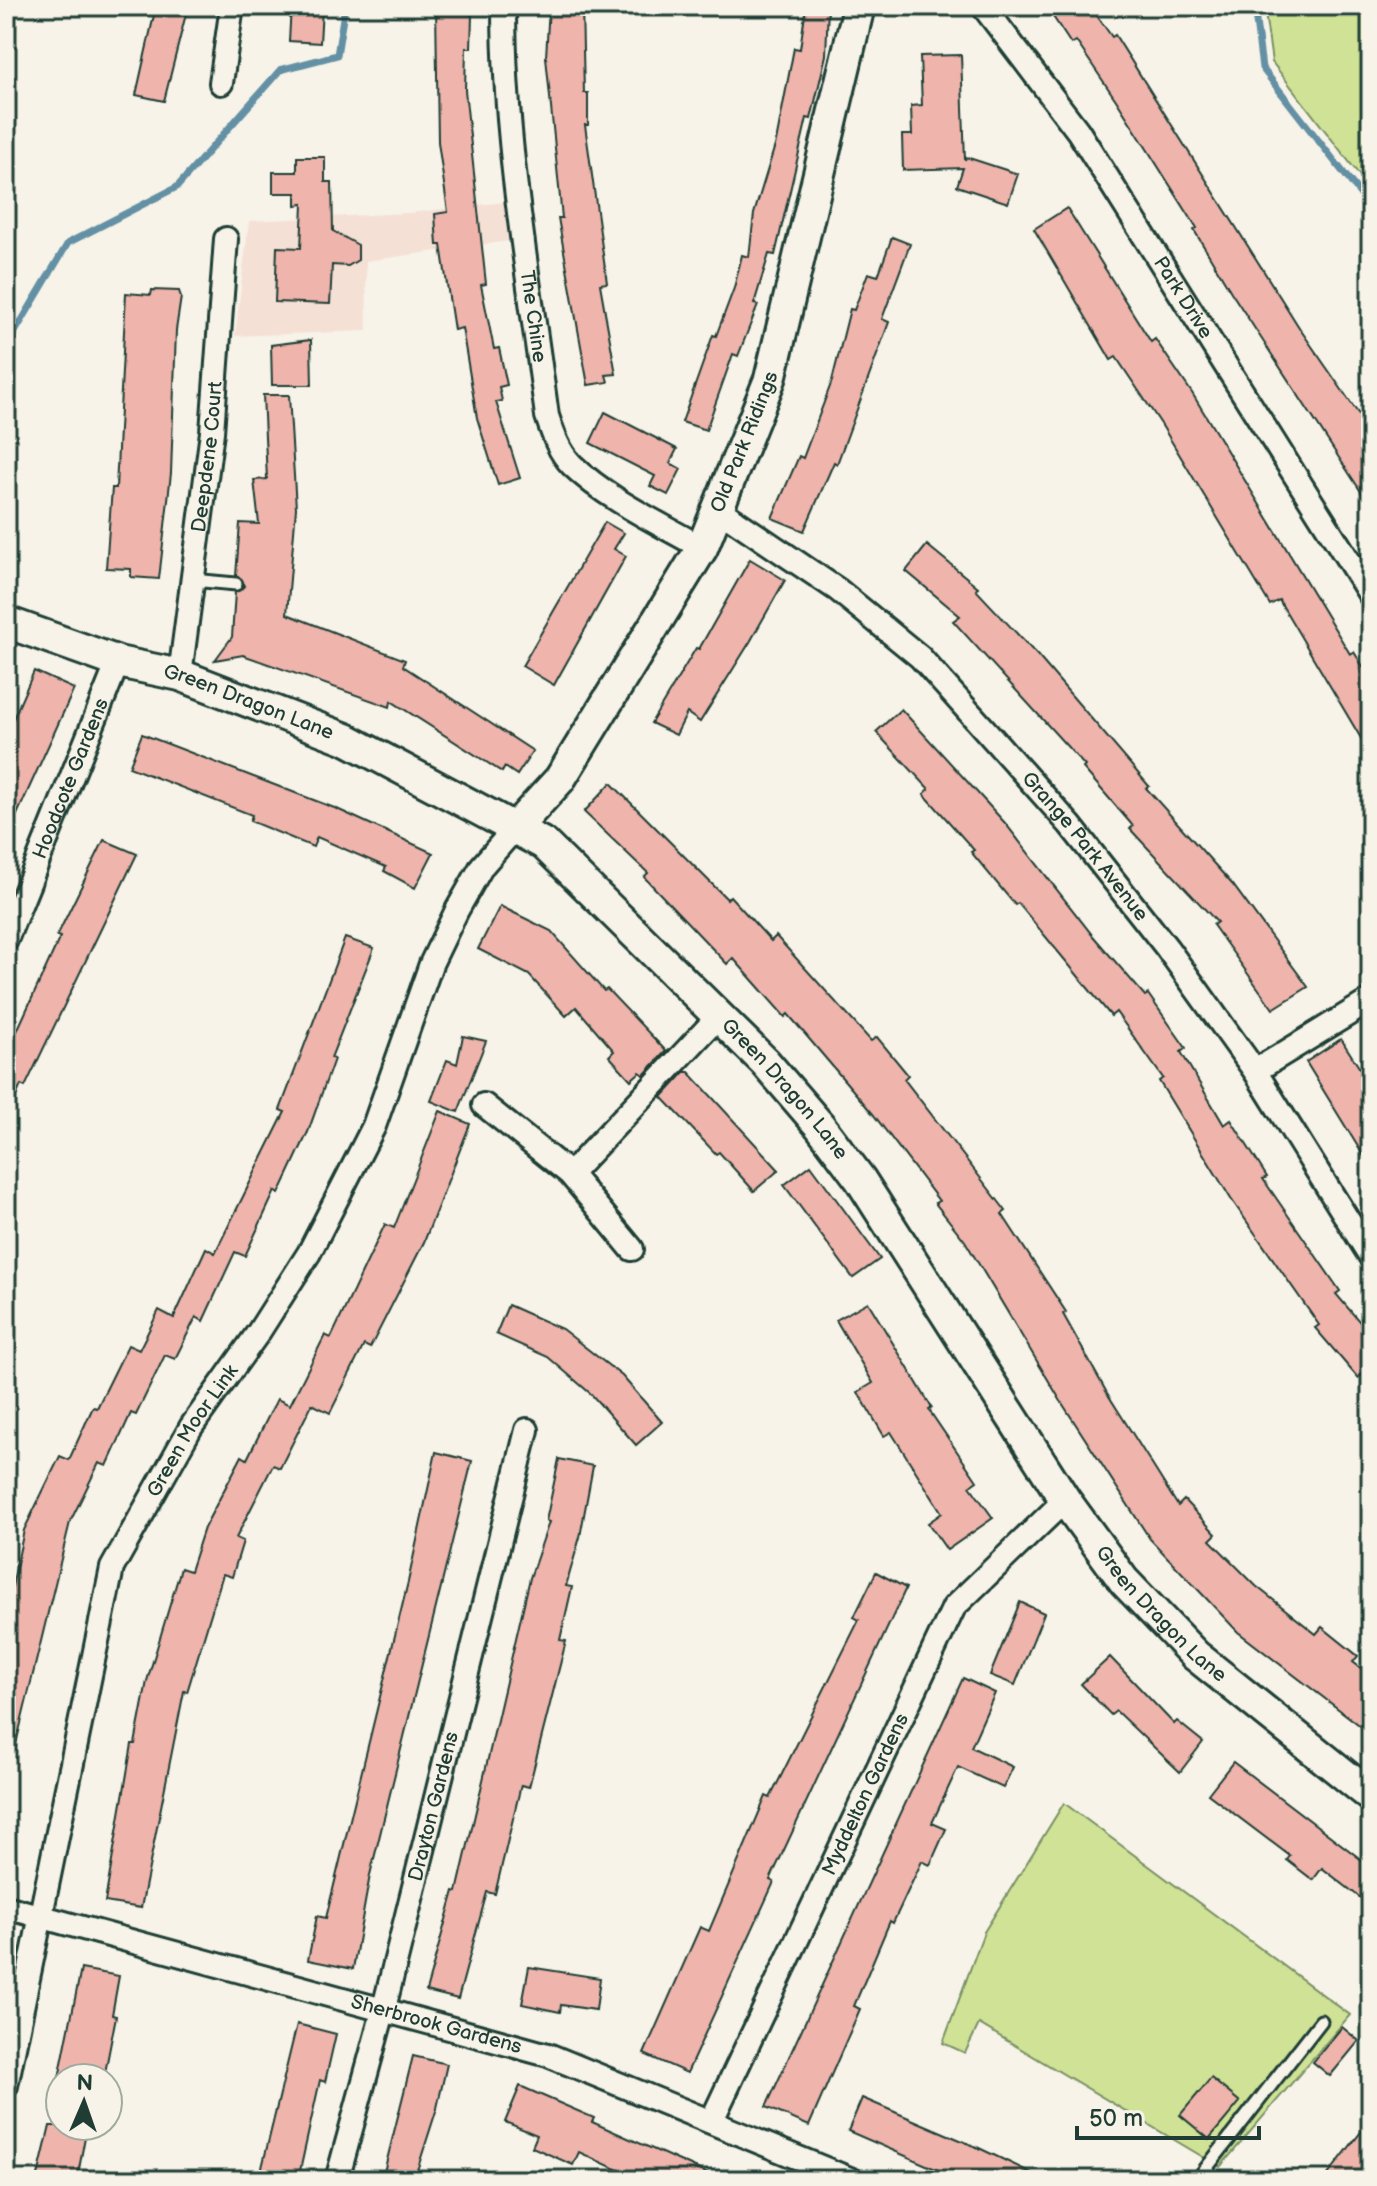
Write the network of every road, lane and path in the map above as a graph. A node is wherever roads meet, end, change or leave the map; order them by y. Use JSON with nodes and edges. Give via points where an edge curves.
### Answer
{"nodes":[{"id":1,"x":232,"y":6,"type":"edge"},
{"id":2,"x":504,"y":6,"type":"edge"},
{"id":3,"x":859,"y":6,"type":"edge"},
{"id":4,"x":983,"y":6,"type":"edge"},
{"id":5,"x":221,"y":83,"type":"dead end"},
{"id":6,"x":226,"y":239,"type":"dead end"},
{"id":7,"x":718,"y":509,"type":"junction"},
{"id":8,"x":702,"y":548,"type":"junction"},
{"id":9,"x":192,"y":580,"type":"junction"},
{"id":10,"x":236,"y":584,"type":"dead end"},
{"id":11,"x":1371,"y":596,"type":"edge"},
{"id":12,"x":6,"y":622,"type":"edge"},
{"id":13,"x":118,"y":662,"type":"junction"},
{"id":14,"x":180,"y":675,"type":"junction"},
{"id":15,"x":515,"y":828,"type":"junction"},
{"id":16,"x":6,"y":940,"type":"edge"},
{"id":17,"x":1371,"y":1000,"type":"edge"},
{"id":18,"x":717,"y":1018,"type":"junction"},
{"id":19,"x":1255,"y":1071,"type":"junction"},
{"id":20,"x":484,"y":1105,"type":"dead end"},
{"id":21,"x":570,"y":1174,"type":"junction"},
{"id":22,"x":632,"y":1249,"type":"dead end"},
{"id":23,"x":1371,"y":1257,"type":"edge"},
{"id":24,"x":527,"y":1430,"type":"dead end"},
{"id":25,"x":1065,"y":1500,"type":"junction"},
{"id":26,"x":1371,"y":1796,"type":"edge"},
{"id":27,"x":6,"y":1907,"type":"edge"},
{"id":28,"x":42,"y":1917,"type":"junction"},
{"id":29,"x":384,"y":2008,"type":"junction"},
{"id":30,"x":1321,"y":2021,"type":"dead end"},
{"id":31,"x":6,"y":2086,"type":"edge"},
{"id":32,"x":712,"y":2120,"type":"junction"},
{"id":33,"x":337,"y":2180,"type":"edge"},
{"id":34,"x":852,"y":2180,"type":"edge"},
{"id":35,"x":1197,"y":2180,"type":"edge"}],
"edges":[{"from":1,"to":5,"type":"street"},
{"from":2,"to":8,"type":"street","name":"The Chine","via":[[511,143],[554,440],[571,464],[611,494]]},
{"from":3,"to":7,"type":"street","name":"Old Park Ridings","via":[[770,379]]},
{"from":4,"to":11,"type":"street","name":"Park Drive","via":[[1078,131]]},
{"from":6,"to":9,"type":"street","name":"Deepdene Court","via":[[212,432]]},
{"from":7,"to":8,"type":"street","name":"Old Park Ridings"},
{"from":7,"to":19,"type":"street","name":"Grange Park Avenue","via":[[838,590],[920,657],[1070,825]]},
{"from":8,"to":15,"type":"street","name":"Old Park Ridings","via":[[560,779]]},
{"from":9,"to":10,"type":"lane"},
{"from":9,"to":14,"type":"street","name":"Deepdene Court"},
{"from":12,"to":13,"type":"street","name":"Green Dragon Lane"},
{"from":13,"to":14,"type":"street","name":"Green Dragon Lane"},
{"from":13,"to":16,"type":"street","name":"Hoodcote Gardens"},
{"from":14,"to":15,"type":"street","name":"Green Dragon Lane","via":[[346,739]]},
{"from":15,"to":18,"type":"street","name":"Green Dragon Lane","via":[[544,844]]},
{"from":15,"to":28,"type":"street","name":"Green Moor Link","via":[[482,866],[457,910],[431,964],[374,1126],[309,1253],[191,1427],[112,1568]]},
{"from":17,"to":19,"type":"street"},
{"from":18,"to":21,"type":"street"},
{"from":18,"to":25,"type":"street","name":"Green Dragon Lane","via":[[765,1062],[860,1179]]},
{"from":19,"to":23,"type":"street","name":"Grange Park Avenue"},
{"from":20,"to":21,"type":"street"},
{"from":21,"to":22,"type":"street"},
{"from":24,"to":29,"type":"street","name":"Drayton Gardens"},
{"from":25,"to":26,"type":"street","name":"Green Dragon Lane","via":[[1124,1581],[1195,1655]]},
{"from":25,"to":32,"type":"street","name":"Myddelton Gardens","via":[[954,1607]]},
{"from":27,"to":28,"type":"street","name":"Sherbrook Gardens"},
{"from":28,"to":29,"type":"street","name":"Sherbrook Gardens"},
{"from":28,"to":31,"type":"street","name":"Green Moor Link"},
{"from":29,"to":32,"type":"street","name":"Sherbrook Gardens","via":[[548,2055]]},
{"from":29,"to":33,"type":"street","name":"Drayton Gardens"},
{"from":30,"to":35,"type":"lane"},
{"from":32,"to":34,"type":"street","name":"Sherbrook Gardens"}]}
